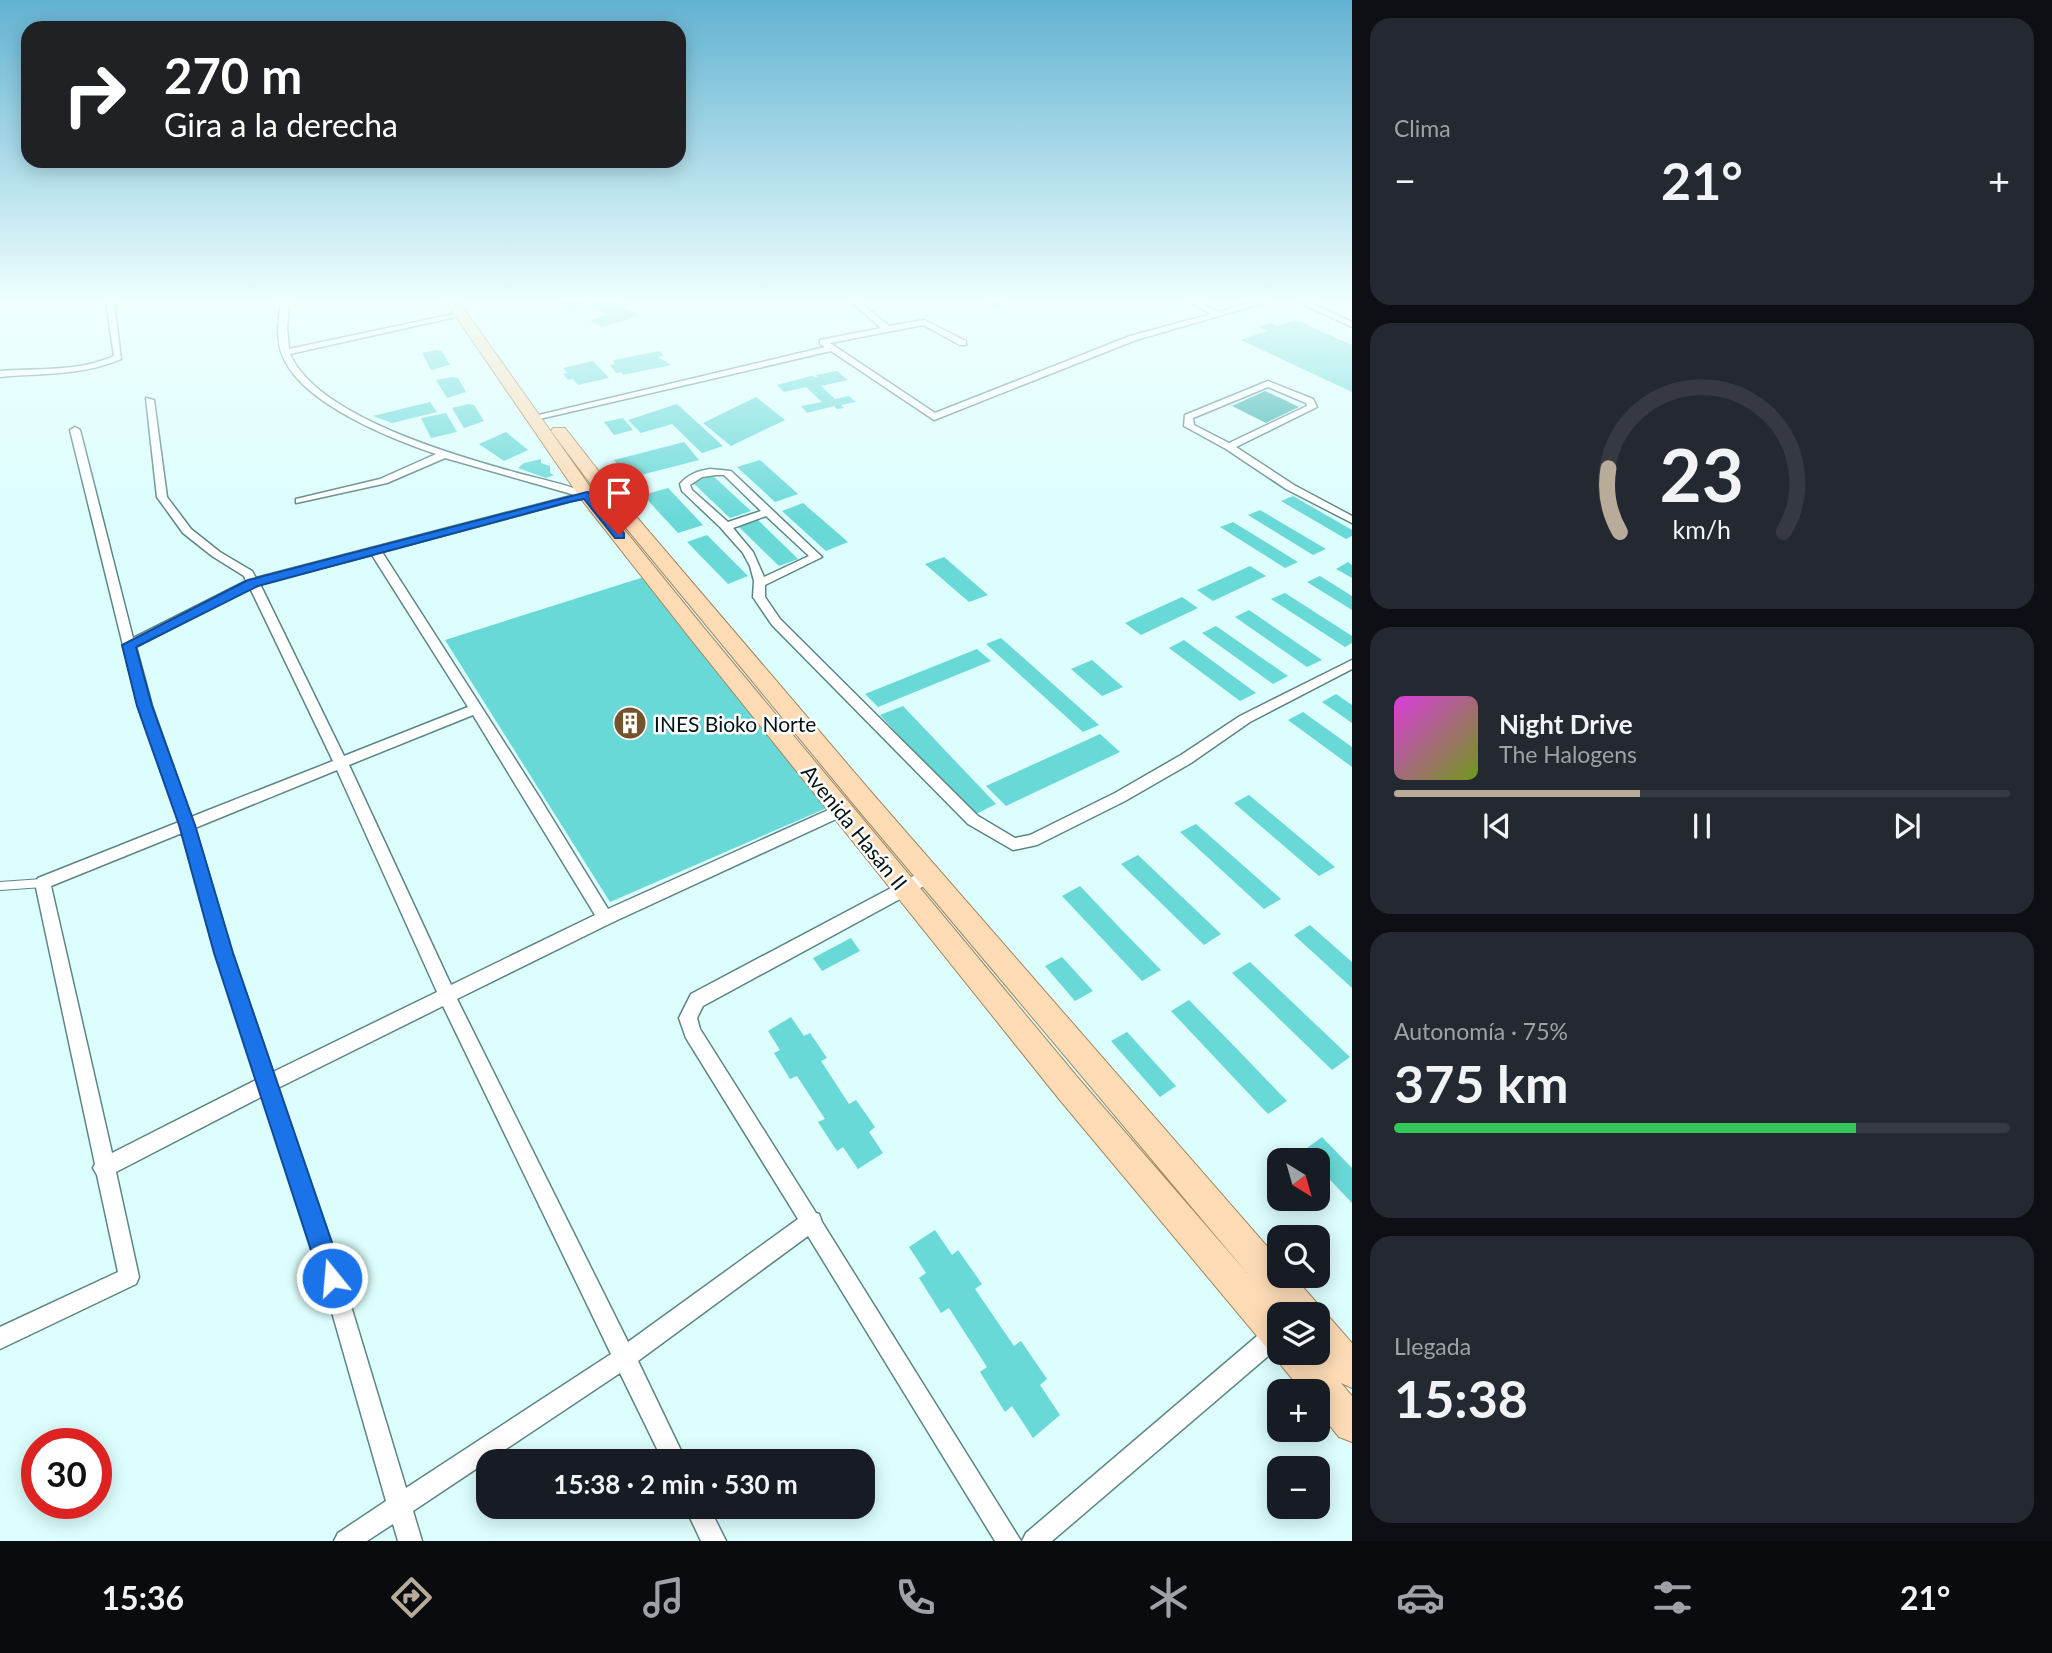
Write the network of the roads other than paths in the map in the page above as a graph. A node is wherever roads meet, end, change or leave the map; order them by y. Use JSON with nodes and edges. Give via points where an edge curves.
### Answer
{"nodes":[{"id":1,"x":299,"y":374,"type":"edge"},
{"id":2,"x":508,"y":374,"type":"edge"},
{"id":3,"x":721,"y":374,"type":"edge"},
{"id":4,"x":868,"y":374,"type":"edge"},
{"id":5,"x":1043,"y":374,"type":"edge"},
{"id":6,"x":149,"y":400,"type":"dead end"},
{"id":7,"x":538,"y":416,"type":"junction"},
{"id":8,"x":75,"y":430,"type":"dead end"},
{"id":9,"x":1229,"y":447,"type":"junction"},
{"id":10,"x":443,"y":455,"type":"junction"},
{"id":11,"x":596,"y":493,"type":"junction"},
{"id":12,"x":300,"y":501,"type":"dead end"},
{"id":13,"x":768,"y":512,"type":"junction"},
{"id":14,"x":1352,"y":520,"type":"edge"},
{"id":15,"x":725,"y":527,"type":"junction"},
{"id":16,"x":375,"y":550,"type":"junction"},
{"id":17,"x":762,"y":582,"type":"junction"},
{"id":18,"x":253,"y":583,"type":"junction"},
{"id":19,"x":129,"y":645,"type":"junction"},
{"id":20,"x":1352,"y":664,"type":"edge"},
{"id":21,"x":475,"y":709,"type":"junction"},
{"id":22,"x":341,"y":763,"type":"junction"},
{"id":23,"x":842,"y":810,"type":"junction"},
{"id":24,"x":187,"y":825,"type":"junction"},
{"id":25,"x":930,"y":875,"type":"junction"},
{"id":26,"x":43,"y":883,"type":"junction"},
{"id":27,"x":0,"y":886,"type":"edge"},
{"id":28,"x":904,"y":889,"type":"junction"},
{"id":29,"x":605,"y":918,"type":"junction"},
{"id":30,"x":447,"y":996,"type":"junction"},
{"id":31,"x":267,"y":1084,"type":"junction"},
{"id":32,"x":103,"y":1168,"type":"junction"},
{"id":33,"x":812,"y":1221,"type":"junction"},
{"id":34,"x":1294,"y":1302,"type":"edge"},
{"id":35,"x":1267,"y":1322,"type":"edge"},
{"id":36,"x":0,"y":1338,"type":"edge"},
{"id":37,"x":1267,"y":1343,"type":"edge"},
{"id":38,"x":1330,"y":1344,"type":"edge"},
{"id":39,"x":624,"y":1358,"type":"junction"},
{"id":40,"x":1303,"y":1365,"type":"edge"},
{"id":41,"x":1352,"y":1370,"type":"edge"},
{"id":42,"x":1352,"y":1424,"type":"edge"},
{"id":43,"x":669,"y":1449,"type":"edge"},
{"id":44,"x":400,"y":1506,"type":"junction"},
{"id":45,"x":703,"y":1519,"type":"edge"},
{"id":46,"x":346,"y":1541,"type":"edge"},
{"id":47,"x":410,"y":1541,"type":"edge"},
{"id":48,"x":714,"y":1541,"type":"edge"},
{"id":49,"x":1010,"y":1541,"type":"edge"},
{"id":50,"x":1034,"y":1541,"type":"edge"}],
"edges":[{"from":1,"to":10,"type":"street","via":[[325,398]]},
{"from":2,"to":7,"type":"main road","name":"Avenida Hasán II"},
{"from":3,"to":7,"type":"street"},
{"from":4,"to":5,"type":"street","via":[[934,417]]},
{"from":6,"to":18,"type":"street","via":[[162,497],[187,531]]},
{"from":7,"to":11,"type":"main road","name":"Avenida Hasán II"},
{"from":8,"to":19,"type":"street"},
{"from":9,"to":9,"type":"street","via":[[1189,426],[1188,417],[1268,384],[1313,404]]},
{"from":9,"to":14,"type":"street"},
{"from":10,"to":11,"type":"street"},
{"from":10,"to":12,"type":"street","via":[[383,481]]},
{"from":11,"to":16,"type":"street"},
{"from":11,"to":23,"type":"main road","name":"Avenida Hasán II"},
{"from":11,"to":25,"type":"main road","name":"Avenida Hasán II"},
{"from":13,"to":15,"type":"street"},
{"from":13,"to":15,"type":"street","via":[[727,473],[706,473],[687,480],[687,491]]},
{"from":13,"to":17,"type":"street","via":[[816,557]]},
{"from":15,"to":17,"type":"street","via":[[750,555]]},
{"from":16,"to":18,"type":"street"},
{"from":16,"to":21,"type":"street"},
{"from":17,"to":20,"type":"street","via":[[759,597],[776,621],[973,820],[1013,844],[1031,841],[1120,797],[1245,719]]},
{"from":18,"to":19,"type":"street"},
{"from":18,"to":22,"type":"street"},
{"from":19,"to":24,"type":"street"},
{"from":21,"to":22,"type":"street"},
{"from":21,"to":29,"type":"street"},
{"from":22,"to":24,"type":"street"},
{"from":22,"to":30,"type":"street"},
{"from":23,"to":28,"type":"main road","name":"Avenida Hasán II"},
{"from":23,"to":29,"type":"street"},
{"from":24,"to":26,"type":"street"},
{"from":24,"to":31,"type":"street"},
{"from":25,"to":28,"type":"street"},
{"from":25,"to":34,"type":"main road","name":"Avenida Hasán II"},
{"from":26,"to":27,"type":"lane"},
{"from":26,"to":32,"type":"street"},
{"from":28,"to":33,"type":"street","via":[[696,1000],[688,1018],[692,1032]]},
{"from":28,"to":35,"type":"main road","name":"Avenida Hasán II"},
{"from":29,"to":30,"type":"street"},
{"from":30,"to":31,"type":"street"},
{"from":30,"to":39,"type":"street"},
{"from":31,"to":32,"type":"street"},
{"from":31,"to":44,"type":"street","via":[[325,1253]]},
{"from":32,"to":36,"type":"street","via":[[129,1277]]},
{"from":33,"to":39,"type":"street"},
{"from":33,"to":49,"type":"street"},
{"from":37,"to":50,"type":"street"},
{"from":38,"to":41,"type":"main road"},
{"from":39,"to":43,"type":"street"},
{"from":39,"to":44,"type":"street"},
{"from":40,"to":42,"type":"main road"},
{"from":44,"to":46,"type":"street"},
{"from":44,"to":47,"type":"street"},
{"from":45,"to":48,"type":"street"}]}
